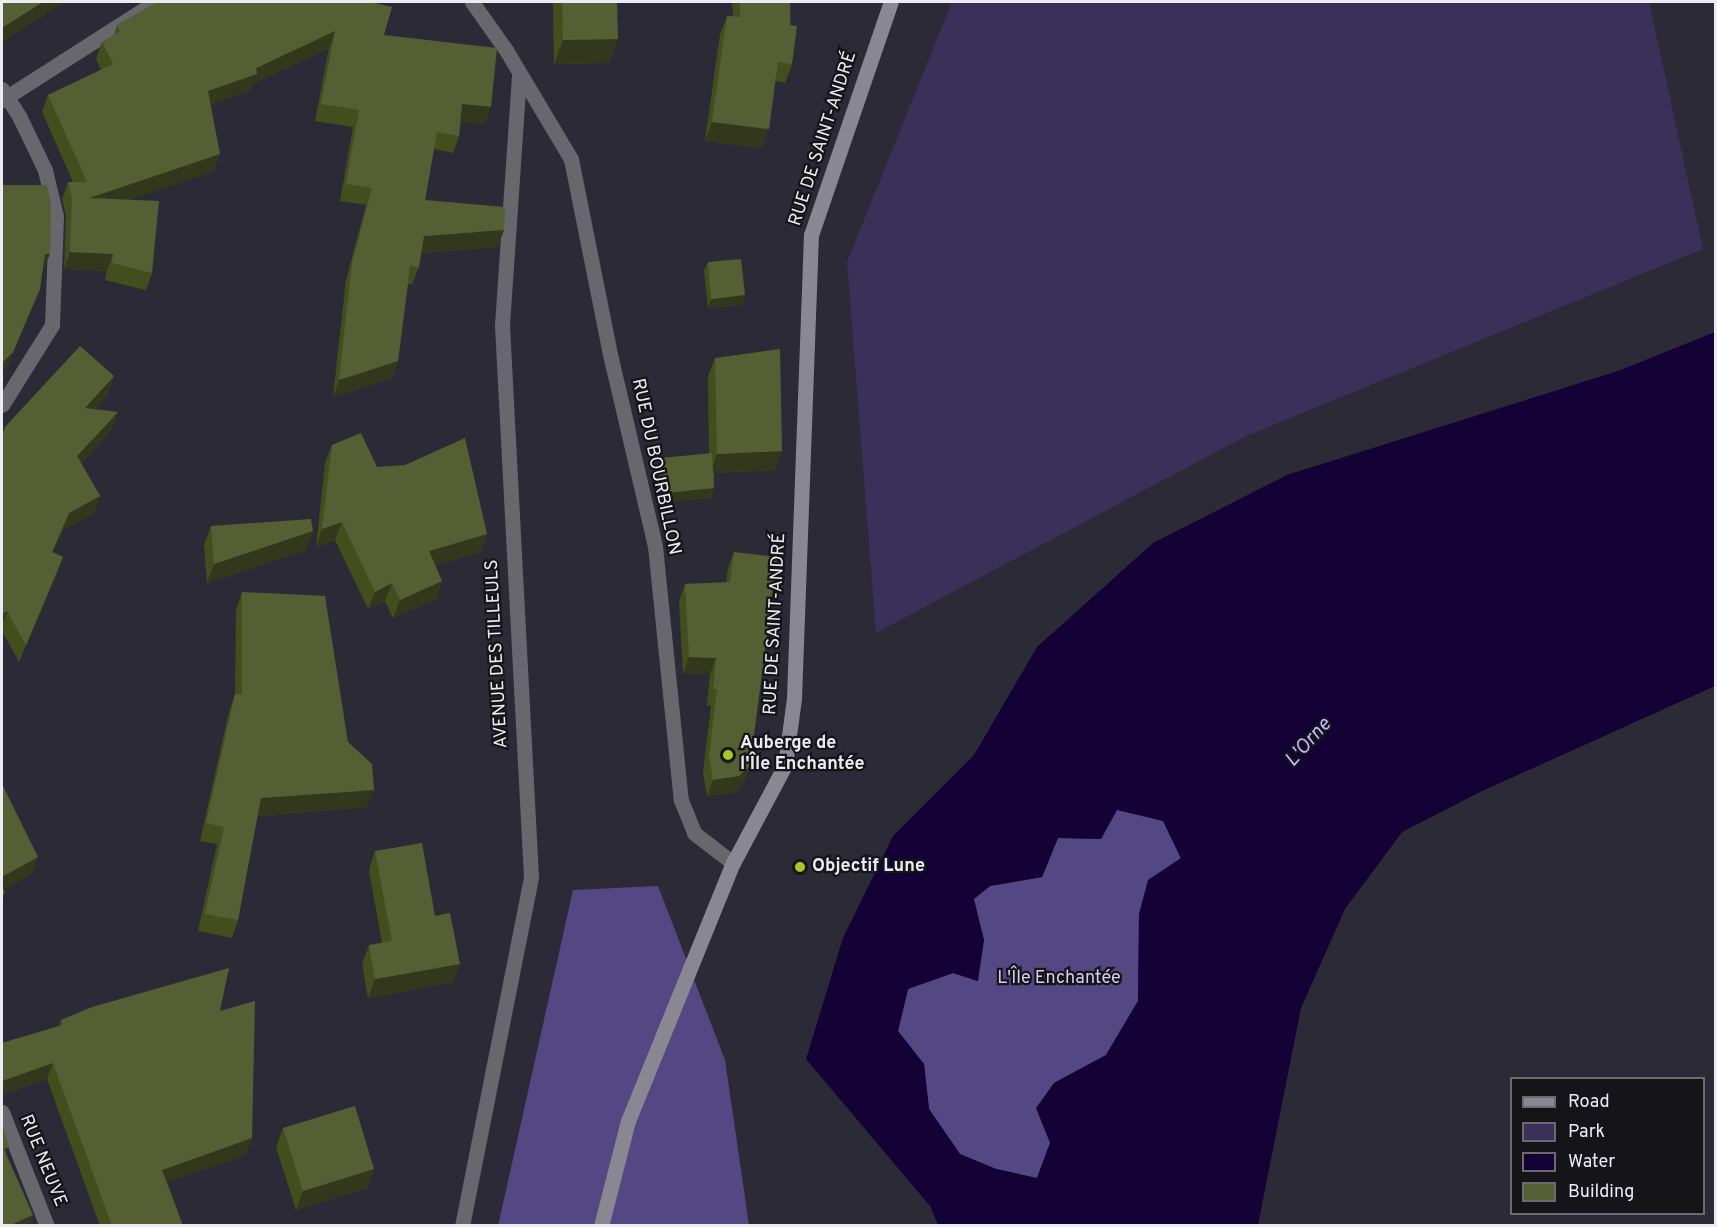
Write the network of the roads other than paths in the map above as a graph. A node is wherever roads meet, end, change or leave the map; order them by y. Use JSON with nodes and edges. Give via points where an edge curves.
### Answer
{"nodes":[{"id":1,"x":155,"y":2,"type":"edge"},
{"id":2,"x":472,"y":2,"type":"edge"},
{"id":3,"x":891,"y":2,"type":"edge"},
{"id":4,"x":519,"y":75,"type":"junction"},
{"id":5,"x":3,"y":96,"type":"edge"},
{"id":6,"x":2,"y":405,"type":"edge"},
{"id":7,"x":733,"y":863,"type":"junction"},
{"id":8,"x":2,"y":1112,"type":"edge"},
{"id":9,"x":47,"y":1226,"type":"edge"},
{"id":10,"x":462,"y":1226,"type":"edge"},
{"id":11,"x":601,"y":1226,"type":"edge"}],
"edges":[{"from":1,"to":5,"type":"street"},
{"from":2,"to":4,"type":"street","name":"RUE DU BOURBILLON"},
{"from":3,"to":7,"type":"street","name":"RUE DE SAINT-ANDRÉ","via":[[811,235],[794,698],[785,765]]},
{"from":4,"to":7,"type":"street","name":"RUE DU BOURBILLON","via":[[572,159],[609,350],[655,546],[681,800],[694,833]]},
{"from":4,"to":10,"type":"street","name":"AVENUE DES TILLEULS","via":[[502,325],[531,877]]},
{"from":5,"to":6,"type":"street","via":[[45,170],[56,216],[52,324]]},
{"from":7,"to":11,"type":"street","name":"RUE DE SAINT-ANDRÉ","via":[[628,1121]]},
{"from":8,"to":9,"type":"street","name":"RUE NEUVE"}]}
